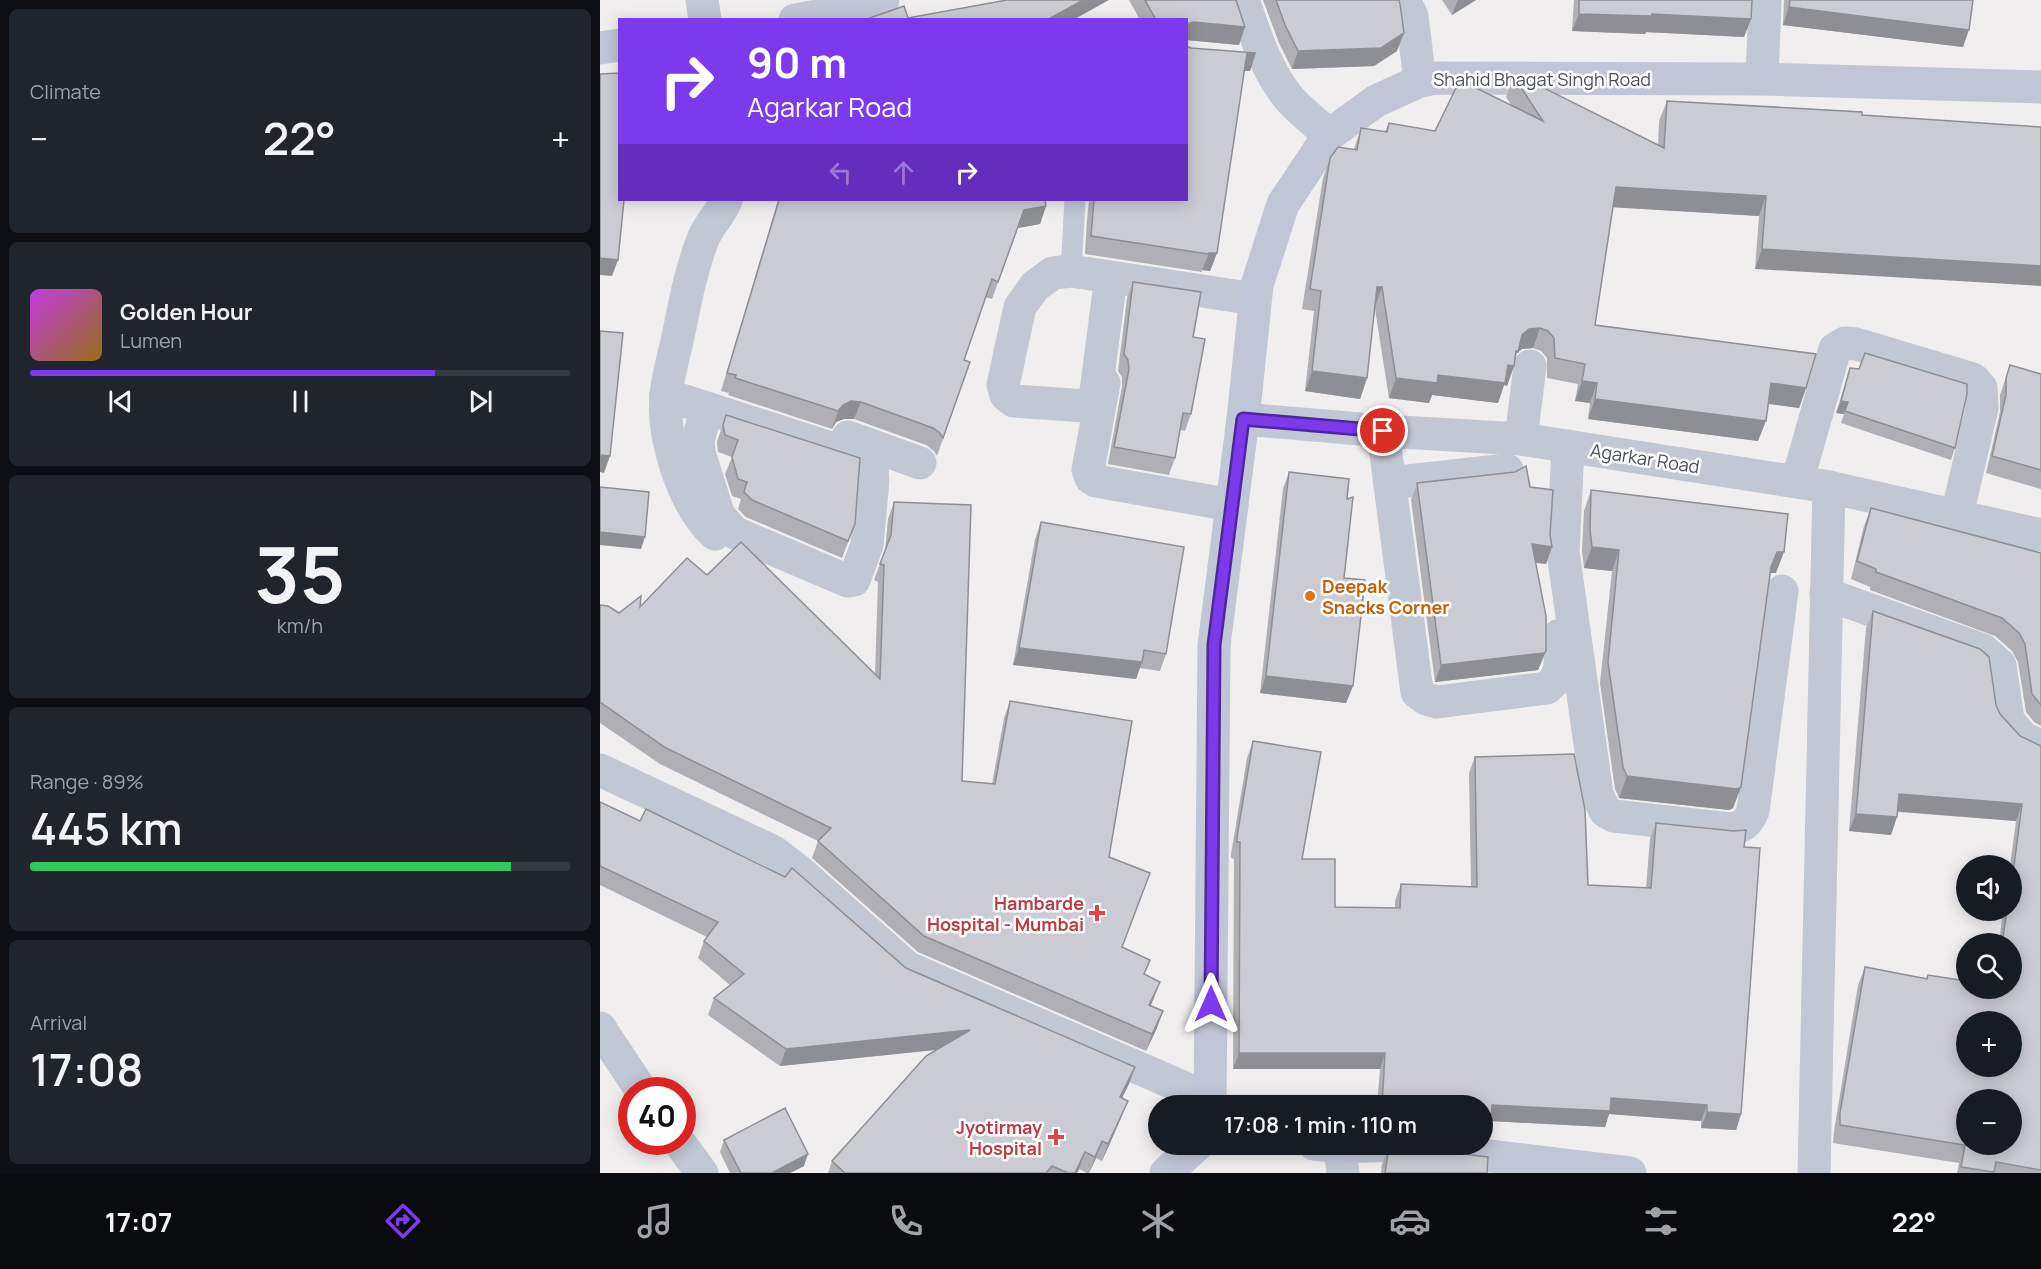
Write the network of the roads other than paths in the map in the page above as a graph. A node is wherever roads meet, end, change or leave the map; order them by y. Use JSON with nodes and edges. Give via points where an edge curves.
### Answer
{"nodes":[{"id":1,"x":702,"y":0,"type":"edge"},
{"id":2,"x":883,"y":0,"type":"edge"},
{"id":3,"x":1243,"y":0,"type":"edge"},
{"id":4,"x":1404,"y":0,"type":"edge"},
{"id":5,"x":1765,"y":0,"type":"edge"},
{"id":6,"x":705,"y":18,"type":"edge"},
{"id":7,"x":806,"y":18,"type":"edge"},
{"id":8,"x":618,"y":45,"type":"edge"},
{"id":9,"x":600,"y":48,"type":"edge"},
{"id":10,"x":1761,"y":79,"type":"junction"},
{"id":11,"x":1420,"y":81,"type":"junction"},
{"id":12,"x":2041,"y":87,"type":"edge"},
{"id":13,"x":1329,"y":135,"type":"junction"},
{"id":14,"x":726,"y":201,"type":"edge"},
{"id":15,"x":1075,"y":201,"type":"edge"},
{"id":16,"x":1071,"y":271,"type":"junction"},
{"id":17,"x":1111,"y":277,"type":"junction"},
{"id":18,"x":1254,"y":305,"type":"junction"},
{"id":19,"x":1530,"y":366,"type":"dead end"},
{"id":20,"x":668,"y":387,"type":"junction"},
{"id":21,"x":707,"y":408,"type":"junction"},
{"id":22,"x":1243,"y":419,"type":"junction"},
{"id":23,"x":1383,"y":431,"type":"junction"},
{"id":24,"x":1545,"y":443,"type":"junction"},
{"id":25,"x":920,"y":463,"type":"dead end"},
{"id":26,"x":1507,"y":470,"type":"edge"},
{"id":27,"x":1390,"y":483,"type":"junction"},
{"id":28,"x":1813,"y":484,"type":"junction"},
{"id":29,"x":1232,"y":505,"type":"junction"},
{"id":30,"x":1957,"y":515,"type":"junction"},
{"id":31,"x":2041,"y":535,"type":"edge"},
{"id":32,"x":720,"y":540,"type":"dead end"},
{"id":33,"x":1782,"y":591,"type":"dead end"},
{"id":34,"x":1826,"y":594,"type":"junction"},
{"id":35,"x":1773,"y":655,"type":"junction"},
{"id":36,"x":1824,"y":664,"type":"junction"},
{"id":37,"x":2041,"y":747,"type":"edge"},
{"id":38,"x":600,"y":770,"type":"edge"},
{"id":39,"x":600,"y":1028,"type":"edge"},
{"id":40,"x":632,"y":1077,"type":"edge"},
{"id":41,"x":1194,"y":1095,"type":"edge"},
{"id":42,"x":1210,"y":1095,"type":"edge"},
{"id":43,"x":688,"y":1155,"type":"edge"},
{"id":44,"x":1186,"y":1155,"type":"edge"},
{"id":45,"x":1482,"y":1155,"type":"edge"},
{"id":46,"x":702,"y":1173,"type":"edge"},
{"id":47,"x":1166,"y":1173,"type":"edge"},
{"id":48,"x":1630,"y":1173,"type":"edge"},
{"id":49,"x":1814,"y":1173,"type":"edge"}],
"edges":[{"from":1,"to":6,"type":"street"},
{"from":2,"to":7,"type":"street"},
{"from":3,"to":13,"type":"street","via":[[1275,80]]},
{"from":4,"to":11,"type":"street","via":[[1412,16]]},
{"from":5,"to":10,"type":"street"},
{"from":8,"to":9,"type":"street"},
{"from":10,"to":11,"type":"street","name":"Shahid Bhagat Singh Road"},
{"from":10,"to":12,"type":"street","name":"Shahid Bhagat Singh Road"},
{"from":11,"to":13,"type":"street","name":"Shahid Bhagat Singh Road","via":[[1376,101]]},
{"from":13,"to":18,"type":"street","name":"Shahid Bhagat Singh Road","via":[[1283,204]]},
{"from":14,"to":20,"type":"street","via":[[704,236],[694,268]]},
{"from":15,"to":16,"type":"lane"},
{"from":16,"to":17,"type":"street"},
{"from":16,"to":17,"type":"street","via":[[1053,273],[1035,286],[1020,307],[1003,385],[1006,395],[1014,401],[1086,406],[1093,400]]},
{"from":17,"to":18,"type":"street"},
{"from":18,"to":22,"type":"street","name":"Shahid Bhagat Singh Road"},
{"from":18,"to":29,"type":"street","via":[[1121,297],[1088,470],[1096,481]]},
{"from":19,"to":24,"type":"street"},
{"from":20,"to":21,"type":"street"},
{"from":20,"to":25,"type":"street","via":[[822,426]]},
{"from":20,"to":32,"type":"street","via":[[668,435],[686,494],[705,525]]},
{"from":21,"to":21,"type":"street","via":[[865,459],[872,467],[867,545],[854,580],[848,582],[735,533],[719,516],[699,453],[698,440]]},
{"from":22,"to":23,"type":"street","name":"Agarkar Road"},
{"from":22,"to":29,"type":"street","name":"Shahid Bhagat Singh Road"},
{"from":23,"to":24,"type":"street","name":"Agarkar Road"},
{"from":23,"to":27,"type":"street"},
{"from":24,"to":27,"type":"street","via":[[1560,670],[1557,680],[1547,688],[1437,702],[1417,692]]},
{"from":24,"to":28,"type":"street","name":"Agarkar Road"},
{"from":24,"to":35,"type":"street","via":[[1597,794],[1605,811],[1614,816],[1730,829],[1748,822],[1753,811]]},
{"from":26,"to":27,"type":"street"},
{"from":28,"to":30,"type":"street","name":"Agarkar Road"},
{"from":28,"to":30,"type":"street","via":[[1835,349],[1845,343],[1856,344],[1973,379],[1981,388],[1982,408]]},
{"from":28,"to":34,"type":"street"},
{"from":29,"to":42,"type":"street","name":"Shahid Bhagat Singh Road","via":[[1214,645]]},
{"from":30,"to":31,"type":"street","name":"Agarkar Road"},
{"from":33,"to":35,"type":"street"},
{"from":34,"to":36,"type":"street"},
{"from":34,"to":37,"type":"street","via":[[1983,650],[2000,665],[2008,720],[2022,736]]},
{"from":35,"to":36,"type":"street"},
{"from":36,"to":49,"type":"street"},
{"from":38,"to":41,"type":"street","via":[[774,852],[908,968]]},
{"from":39,"to":40,"type":"street"},
{"from":43,"to":46,"type":"street"},
{"from":44,"to":47,"type":"street"},
{"from":45,"to":48,"type":"street"}]}
